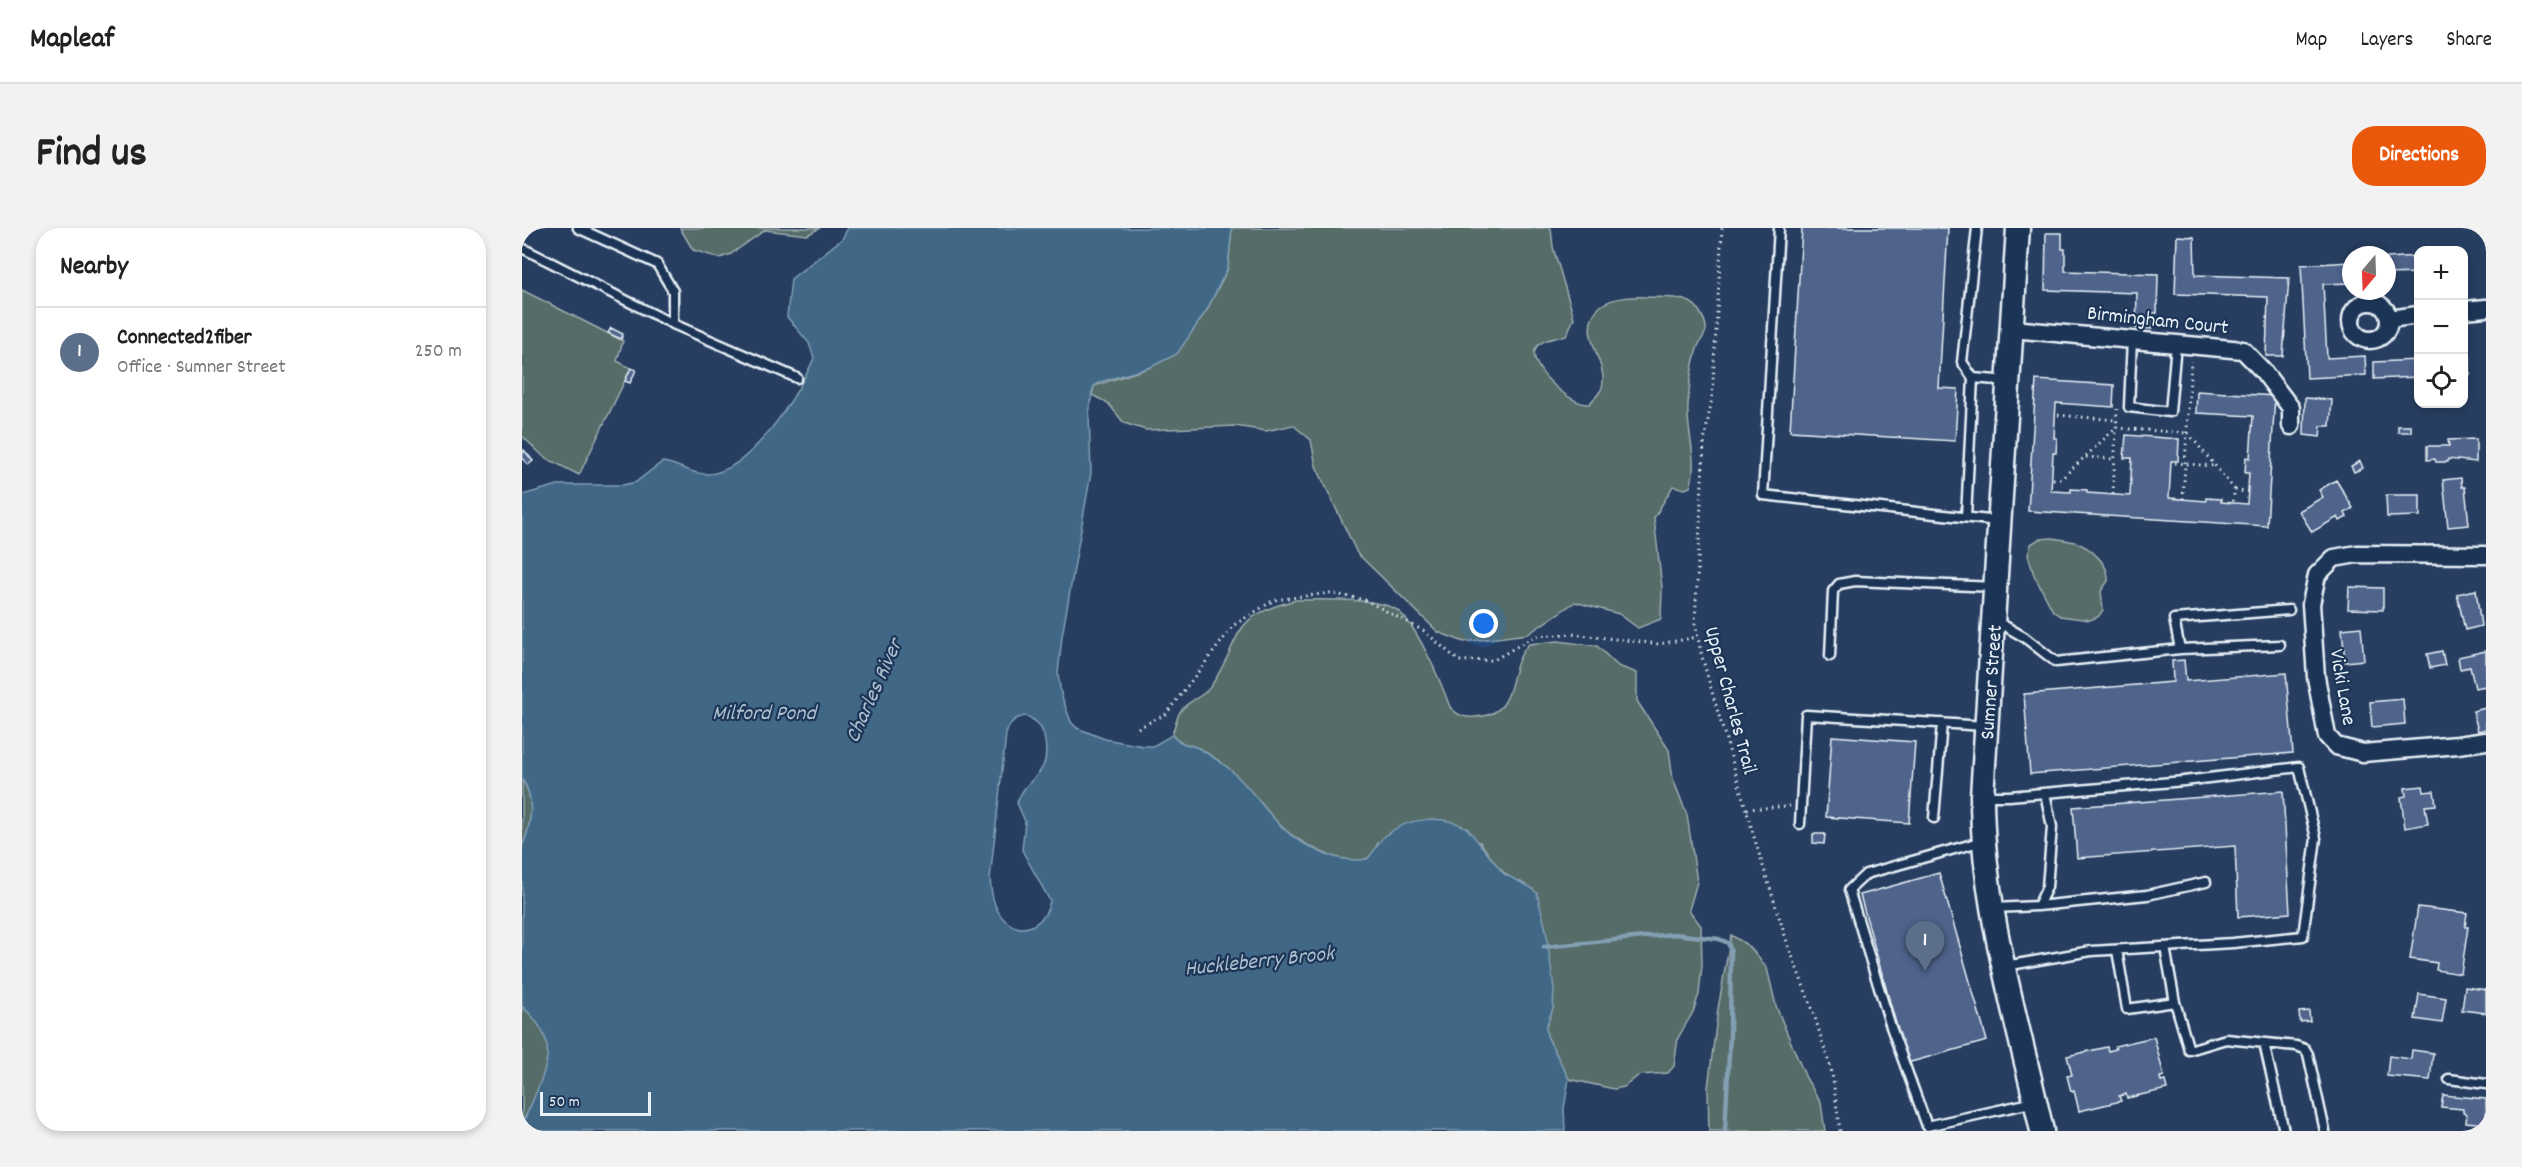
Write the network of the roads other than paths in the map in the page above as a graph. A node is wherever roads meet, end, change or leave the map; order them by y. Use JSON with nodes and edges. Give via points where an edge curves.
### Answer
{"nodes":[{"id":1,"x":578,"y":228,"type":"edge"},
{"id":2,"x":1779,"y":228,"type":"edge"},
{"id":3,"x":1977,"y":228,"type":"edge"},
{"id":4,"x":2018,"y":228,"type":"edge"},
{"id":5,"x":522,"y":248,"type":"edge"},
{"id":6,"x":2486,"y":308,"type":"edge"},
{"id":7,"x":2468,"y":310,"type":"edge"},
{"id":8,"x":2414,"y":316,"type":"edge"},
{"id":9,"x":2390,"y":319,"type":"dead end"},
{"id":10,"x":673,"y":324,"type":"junction"},
{"id":11,"x":2012,"y":328,"type":"junction"},
{"id":12,"x":2132,"y":339,"type":"junction"},
{"id":13,"x":2176,"y":344,"type":"junction"},
{"id":14,"x":797,"y":378,"type":"dead end"},
{"id":15,"x":1973,"y":378,"type":"junction"},
{"id":16,"x":2008,"y":381,"type":"junction"},
{"id":17,"x":2291,"y":426,"type":"dead end"},
{"id":18,"x":1966,"y":517,"type":"junction"},
{"id":19,"x":2000,"y":521,"type":"junction"},
{"id":20,"x":2486,"y":555,"type":"edge"},
{"id":21,"x":1996,"y":586,"type":"junction"},
{"id":22,"x":2289,"y":610,"type":"dead end"},
{"id":23,"x":1994,"y":620,"type":"junction"},
{"id":24,"x":2280,"y":645,"type":"dead end"},
{"id":25,"x":2180,"y":649,"type":"junction"},
{"id":26,"x":1830,"y":656,"type":"dead end"},
{"id":27,"x":1942,"y":723,"type":"junction"},
{"id":28,"x":1987,"y":726,"type":"junction"},
{"id":29,"x":2486,"y":741,"type":"edge"},
{"id":30,"x":2045,"y":793,"type":"junction"},
{"id":31,"x":1982,"y":796,"type":"junction"},
{"id":32,"x":1934,"y":818,"type":"dead end"},
{"id":33,"x":1800,"y":824,"type":"dead end"},
{"id":34,"x":1983,"y":842,"type":"junction"},
{"id":35,"x":2206,"y":882,"type":"dead end"},
{"id":36,"x":2038,"y":906,"type":"junction"},
{"id":37,"x":1993,"y":908,"type":"junction"},
{"id":38,"x":2165,"y":947,"type":"junction"},
{"id":39,"x":2116,"y":950,"type":"junction"},
{"id":40,"x":2004,"y":966,"type":"junction"},
{"id":41,"x":2175,"y":1002,"type":"junction"},
{"id":42,"x":2264,"y":1043,"type":"junction"},
{"id":43,"x":2449,"y":1079,"type":"dead end"},
{"id":44,"x":2486,"y":1084,"type":"edge"},
{"id":45,"x":2036,"y":1102,"type":"junction"},
{"id":46,"x":2042,"y":1131,"type":"edge"},
{"id":47,"x":2284,"y":1131,"type":"edge"},
{"id":48,"x":2325,"y":1131,"type":"edge"}],
"edges":[{"from":1,"to":10,"type":"lane","via":[[657,264],[673,291]]},
{"from":2,"to":18,"type":"lane","via":[[1763,495]]},
{"from":3,"to":15,"type":"lane","via":[[1962,362]]},
{"from":4,"to":11,"type":"street","name":"Sumner Street"},
{"from":5,"to":10,"type":"lane"},
{"from":6,"to":7,"type":"street"},
{"from":8,"to":9,"type":"street"},
{"from":10,"to":14,"type":"lane"},
{"from":11,"to":12,"type":"street","name":"Birmingham Court"},
{"from":11,"to":16,"type":"street","name":"Sumner Street"},
{"from":12,"to":13,"type":"street","name":"Birmingham Court"},
{"from":12,"to":13,"type":"lane","via":[[2129,407],[2170,412]]},
{"from":13,"to":17,"type":"street","name":"Birmingham Court","via":[[2244,350],[2291,408]]},
{"from":15,"to":16,"type":"lane"},
{"from":15,"to":18,"type":"lane"},
{"from":16,"to":19,"type":"street","name":"Sumner Street"},
{"from":18,"to":19,"type":"lane"},
{"from":19,"to":21,"type":"street","name":"Sumner Street"},
{"from":20,"to":29,"type":"street","name":"Vicki Lane","via":[[2357,554],[2331,561],[2317,575],[2311,604],[2316,677],[2328,736],[2336,746],[2363,753]]},
{"from":21,"to":23,"type":"street","name":"Sumner Street"},
{"from":21,"to":26,"type":"lane","via":[[1855,581],[1839,584],[1833,591]]},
{"from":22,"to":25,"type":"lane","via":[[2174,620]]},
{"from":23,"to":25,"type":"lane","via":[[2056,662]]},
{"from":23,"to":28,"type":"street","name":"Sumner Street"},
{"from":24,"to":25,"type":"lane"},
{"from":27,"to":28,"type":"lane"},
{"from":27,"to":32,"type":"lane"},
{"from":27,"to":33,"type":"lane","via":[[1806,715]]},
{"from":28,"to":31,"type":"street","name":"Sumner Street"},
{"from":30,"to":31,"type":"lane"},
{"from":30,"to":36,"type":"lane","via":[[2052,827],[2047,887]]},
{"from":30,"to":38,"type":"lane","via":[[2299,767],[2316,838],[2303,936]]},
{"from":31,"to":34,"type":"street","name":"Sumner Street"},
{"from":34,"to":37,"type":"street","name":"Sumner Street"},
{"from":34,"to":45,"type":"lane","via":[[1866,874],[1850,890],[1891,1027],[1927,1126]]},
{"from":35,"to":36,"type":"lane","via":[[2147,895]]},
{"from":36,"to":37,"type":"lane"},
{"from":37,"to":40,"type":"street","name":"Sumner Street"},
{"from":38,"to":39,"type":"lane"},
{"from":38,"to":41,"type":"lane"},
{"from":39,"to":40,"type":"lane"},
{"from":39,"to":41,"type":"lane","via":[[2127,1009]]},
{"from":40,"to":45,"type":"street","name":"Sumner Street"},
{"from":41,"to":42,"type":"lane","via":[[2189,1050],[2226,1039]]},
{"from":42,"to":47,"type":"lane"},
{"from":42,"to":48,"type":"lane","via":[[2305,1049]]},
{"from":43,"to":44,"type":"lane"},
{"from":45,"to":46,"type":"street","name":"Sumner Street"}]}
